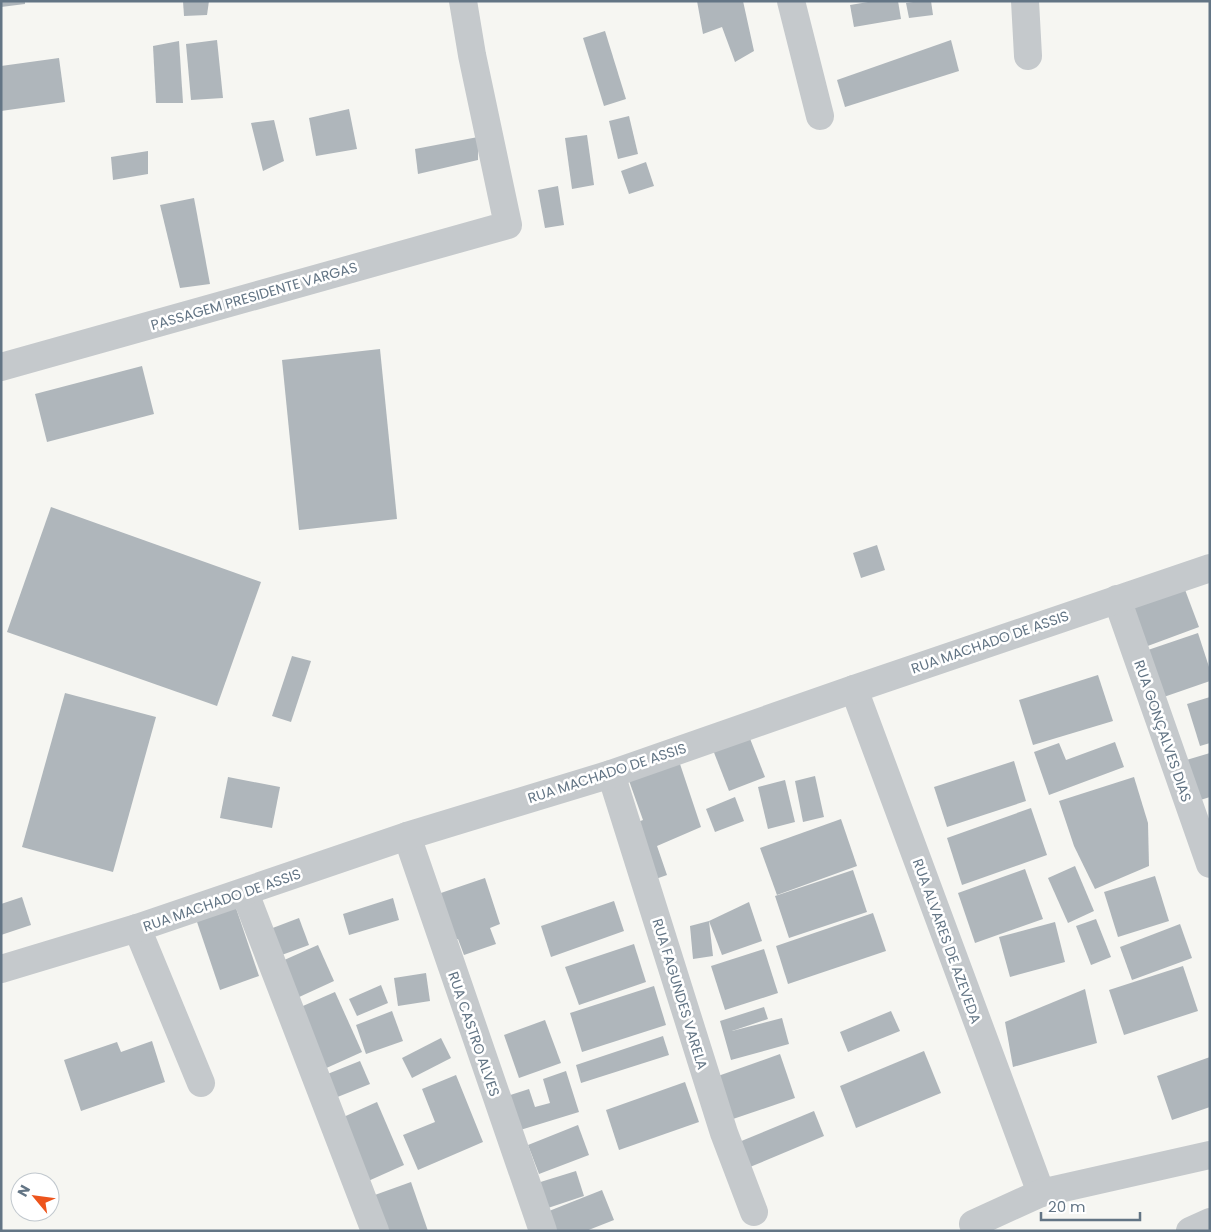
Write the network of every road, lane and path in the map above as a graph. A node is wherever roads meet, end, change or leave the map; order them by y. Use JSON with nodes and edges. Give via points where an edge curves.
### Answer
{"nodes":[{"id":1,"x":464,"y":1,"type":"edge"},
{"id":2,"x":791,"y":1,"type":"edge"},
{"id":3,"x":1025,"y":1,"type":"edge"},
{"id":4,"x":1028,"y":56,"type":"dead end"},
{"id":5,"x":820,"y":116,"type":"dead end"},
{"id":6,"x":1,"y":367,"type":"edge"},
{"id":7,"x":1210,"y":568,"type":"edge"},
{"id":8,"x":1117,"y":599,"type":"junction"},
{"id":9,"x":854,"y":689,"type":"junction"},
{"id":10,"x":611,"y":774,"type":"junction"},
{"id":11,"x":407,"y":836,"type":"junction"},
{"id":12,"x":1210,"y":864,"type":"edge"},
{"id":13,"x":245,"y":893,"type":"junction"},
{"id":14,"x":137,"y":928,"type":"junction"},
{"id":15,"x":1,"y":969,"type":"edge"},
{"id":16,"x":201,"y":1083,"type":"dead end"},
{"id":17,"x":1210,"y":1155,"type":"edge"},
{"id":18,"x":1041,"y":1193,"type":"junction"},
{"id":19,"x":754,"y":1212,"type":"dead end"},
{"id":20,"x":1210,"y":1222,"type":"edge"},
{"id":21,"x":973,"y":1224,"type":"dead end"},
{"id":22,"x":375,"y":1231,"type":"edge"},
{"id":23,"x":543,"y":1231,"type":"edge"},
{"id":24,"x":1190,"y":1231,"type":"edge"}],
"edges":[{"from":1,"to":6,"type":"street","name":"PASSAGEM PRESIDENTE VARGAS","via":[[472,55],[508,225]]},
{"from":2,"to":5,"type":"street"},
{"from":3,"to":4,"type":"street"},
{"from":7,"to":8,"type":"street","name":"RUA MACHADO DE ASSIS"},
{"from":8,"to":9,"type":"street","name":"RUA MACHADO DE ASSIS"},
{"from":8,"to":12,"type":"street","name":"RUA GONÇALVES DIAS"},
{"from":9,"to":10,"type":"street","name":"RUA MACHADO DE ASSIS"},
{"from":9,"to":18,"type":"street","name":"RUA ALVARES DE AZEVEDA"},
{"from":10,"to":11,"type":"street","name":"RUA MACHADO DE ASSIS"},
{"from":10,"to":19,"type":"street","name":"RUA FAGUNDES VARELA","via":[[724,1133]]},
{"from":11,"to":13,"type":"street","name":"RUA MACHADO DE ASSIS"},
{"from":11,"to":23,"type":"street","name":"RUA CASTRO ALVES"},
{"from":13,"to":14,"type":"street","name":"RUA MACHADO DE ASSIS"},
{"from":13,"to":22,"type":"street"},
{"from":14,"to":15,"type":"street","name":"RUA MACHADO DE ASSIS"},
{"from":14,"to":16,"type":"street"},
{"from":17,"to":18,"type":"street"},
{"from":18,"to":21,"type":"street"},
{"from":20,"to":24,"type":"street"}]}
